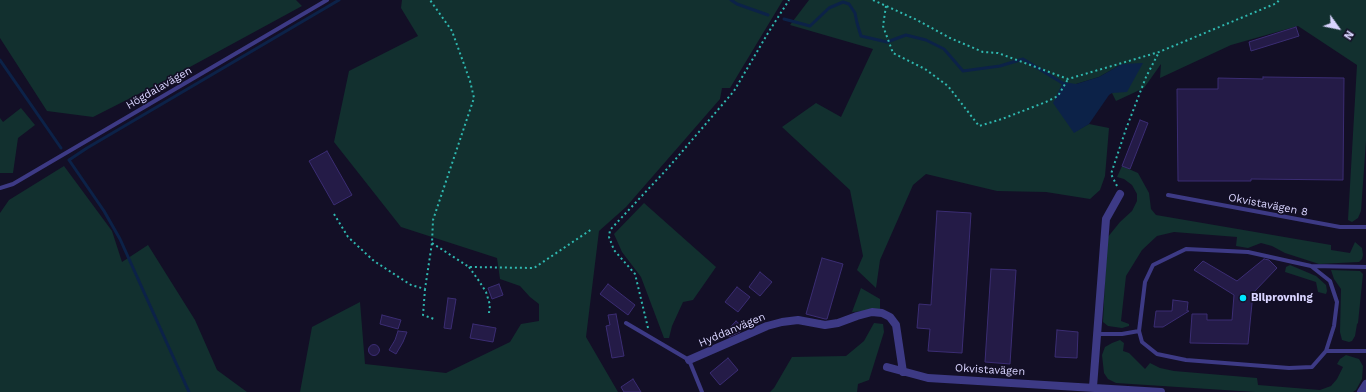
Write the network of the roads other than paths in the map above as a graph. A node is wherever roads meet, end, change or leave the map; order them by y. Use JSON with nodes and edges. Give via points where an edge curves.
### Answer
{"nodes":[{"id":1,"x":326,"y":0,"type":"edge"},
{"id":2,"x":0,"y":188,"type":"edge"},
{"id":3,"x":1120,"y":194,"type":"road end"},
{"id":4,"x":1168,"y":195,"type":"dead end"},
{"id":5,"x":1366,"y":226,"type":"edge"},
{"id":6,"x":1311,"y":266,"type":"junction"},
{"id":7,"x":1366,"y":267,"type":"edge"},
{"id":8,"x":626,"y":323,"type":"dead end"},
{"id":9,"x":1139,"y":331,"type":"junction"},
{"id":10,"x":1096,"y":334,"type":"junction"},
{"id":11,"x":1326,"y":351,"type":"junction"},
{"id":12,"x":1366,"y":351,"type":"edge"},
{"id":13,"x":689,"y":360,"type":"junction"},
{"id":14,"x":887,"y":368,"type":"dead end"},
{"id":15,"x":903,"y":372,"type":"junction"},
{"id":16,"x":1366,"y":384,"type":"edge"},
{"id":17,"x":1097,"y":389,"type":"edge"},
{"id":18,"x":702,"y":392,"type":"edge"},
{"id":19,"x":1161,"y":392,"type":"edge"},
{"id":20,"x":1361,"y":392,"type":"edge"}],
"edges":[{"from":1,"to":2,"type":"lane","name":"Högdalavägen","via":[[13,184]]},
{"from":3,"to":10,"type":"street","via":[[1106,219]]},
{"from":4,"to":5,"type":"lane","name":"Okvistavägen 8","via":[[1340,227]]},
{"from":6,"to":7,"type":"lane"},
{"from":6,"to":9,"type":"lane","via":[[1248,252],[1186,249],[1153,265],[1145,282]]},
{"from":6,"to":11,"type":"lane","via":[[1330,281],[1337,302],[1334,326]]},
{"from":8,"to":13,"type":"lane","name":"Hyddanvägen"},
{"from":9,"to":10,"type":"lane"},
{"from":9,"to":11,"type":"lane","via":[[1142,342],[1157,354],[1186,360],[1288,368],[1312,367]]},
{"from":10,"to":17,"type":"street"},
{"from":11,"to":12,"type":"lane"},
{"from":13,"to":15,"type":"street","name":"Hyddanvägen","via":[[782,322],[798,320],[825,325],[872,312],[890,317],[896,325]]},
{"from":13,"to":18,"type":"lane","name":"Hyddanvägen"},
{"from":14,"to":15,"type":"street","name":"Okvistavägen"},
{"from":15,"to":17,"type":"street","name":"Okvistavägen","via":[[928,378]]},
{"from":16,"to":20,"type":"street"},
{"from":17,"to":19,"type":"street","name":"Okvistavägen"}]}
